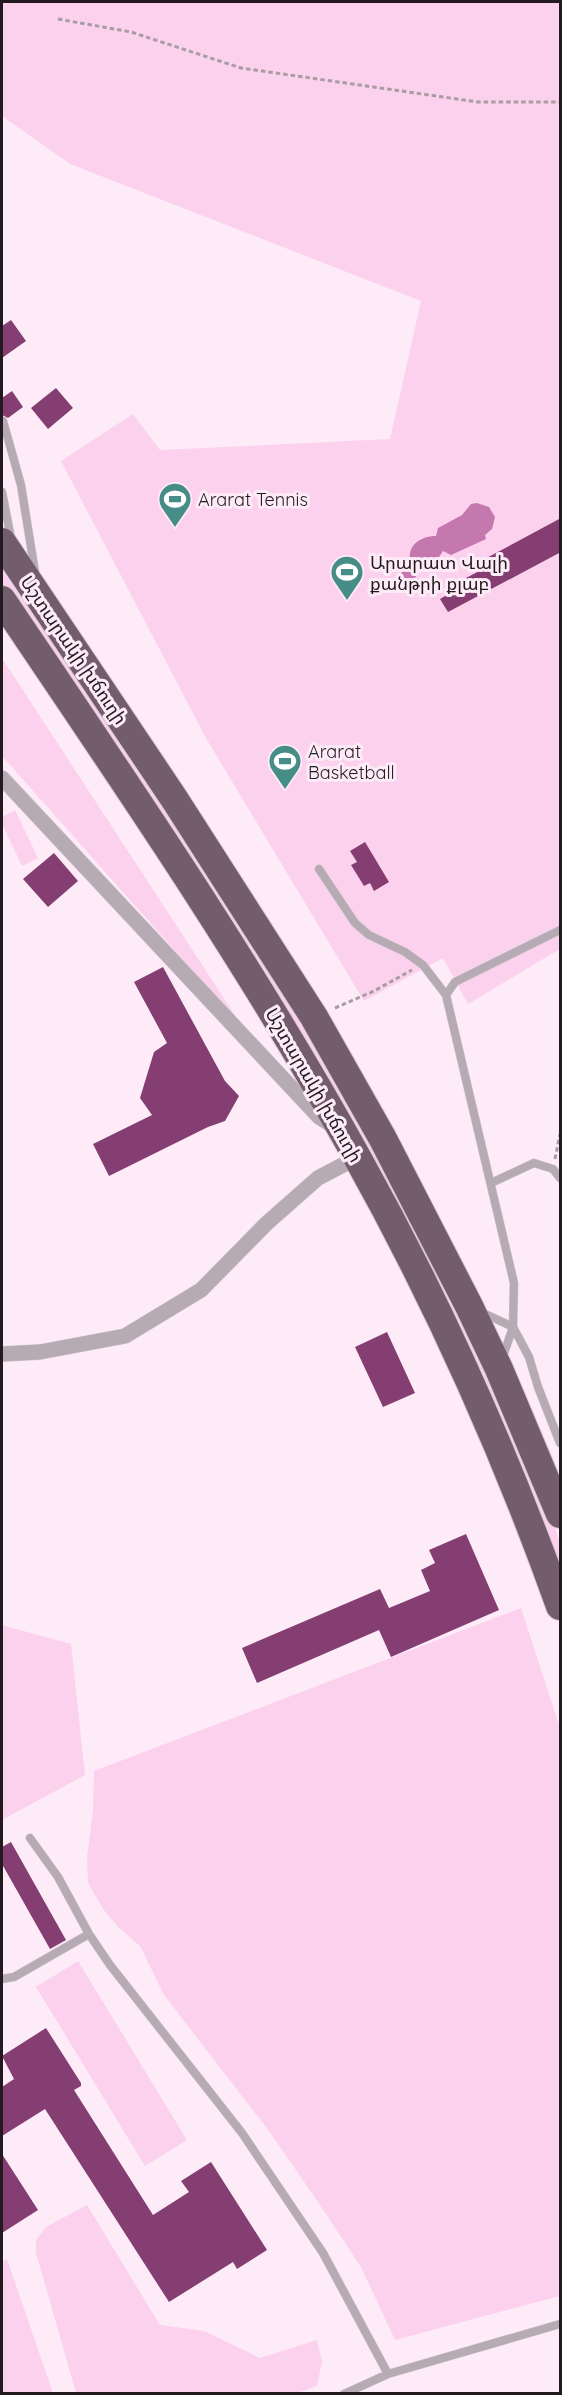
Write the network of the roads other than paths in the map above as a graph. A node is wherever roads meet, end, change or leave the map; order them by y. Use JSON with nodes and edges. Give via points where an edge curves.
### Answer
{"nodes":[{"id":1,"x":2,"y":429,"type":"edge"},
{"id":2,"x":2,"y":492,"type":"edge"},
{"id":3,"x":2,"y":543,"type":"edge"},
{"id":4,"x":19,"y":568,"type":"junction"},
{"id":5,"x":38,"y":596,"type":"junction"},
{"id":6,"x":2,"y":600,"type":"edge"},
{"id":7,"x":2,"y":778,"type":"edge"},
{"id":8,"x":319,"y":869,"type":"dead end"},
{"id":9,"x":561,"y":930,"type":"edge"},
{"id":10,"x":446,"y":995,"type":"junction"},
{"id":11,"x":343,"y":1132,"type":"junction"},
{"id":12,"x":358,"y":1157,"type":"junction"},
{"id":13,"x":561,"y":1178,"type":"edge"},
{"id":14,"x":490,"y":1183,"type":"junction"},
{"id":15,"x":469,"y":1306,"type":"junction"},
{"id":16,"x":513,"y":1327,"type":"junction"},
{"id":17,"x":2,"y":1353,"type":"edge"},
{"id":18,"x":499,"y":1369,"type":"junction"},
{"id":19,"x":561,"y":1443,"type":"edge"},
{"id":20,"x":561,"y":1514,"type":"edge"},
{"id":21,"x":561,"y":1606,"type":"edge"},
{"id":22,"x":30,"y":1838,"type":"dead end"},
{"id":23,"x":89,"y":1934,"type":"junction"},
{"id":24,"x":2,"y":1978,"type":"edge"},
{"id":25,"x":561,"y":2324,"type":"edge"},
{"id":26,"x":388,"y":2374,"type":"junction"},
{"id":27,"x":344,"y":2394,"type":"edge"}],
"edges":[{"from":1,"to":5,"type":"lane","via":[[3,421],[21,484]]},
{"from":2,"to":4,"type":"lane"},
{"from":3,"to":4,"type":"highway","name":"Աշտարակի խճուղի"},
{"from":4,"to":5,"type":"highway","name":"Աշտարակի խճուղի"},
{"from":5,"to":15,"type":"highway","name":"Աշտարակի խճուղի","via":[[314,1017],[383,1139]]},
{"from":6,"to":11,"type":"highway","name":"Աշտարակի խճուղի","via":[[155,827],[288,1036]]},
{"from":7,"to":11,"type":"street","via":[[319,1117]]},
{"from":8,"to":10,"type":"lane","via":[[362,929],[423,965]]},
{"from":9,"to":10,"type":"lane","via":[[455,982]]},
{"from":10,"to":14,"type":"lane"},
{"from":11,"to":12,"type":"highway","name":"Աշտարակի խճուղի"},
{"from":12,"to":17,"type":"street","via":[[318,1178],[201,1290],[125,1336],[40,1352]]},
{"from":12,"to":21,"type":"highway","name":"Աշտարակի խճուղի","via":[[461,1364],[533,1530]]},
{"from":13,"to":14,"type":"lane","via":[[553,1169],[534,1163]]},
{"from":14,"to":16,"type":"lane","via":[[514,1283]]},
{"from":15,"to":16,"type":"lane"},
{"from":15,"to":18,"type":"highway","name":"Աշտարակի խճուղի"},
{"from":16,"to":18,"type":"lane"},
{"from":16,"to":19,"type":"lane","via":[[529,1357]]},
{"from":18,"to":20,"type":"highway","name":"Աշտարակի խճուղի"},
{"from":22,"to":23,"type":"lane","via":[[58,1877]]},
{"from":23,"to":24,"type":"lane","via":[[14,1977]]},
{"from":23,"to":26,"type":"lane","via":[[242,2133],[323,2253]]},
{"from":25,"to":26,"type":"lane"},
{"from":26,"to":27,"type":"lane"}]}
